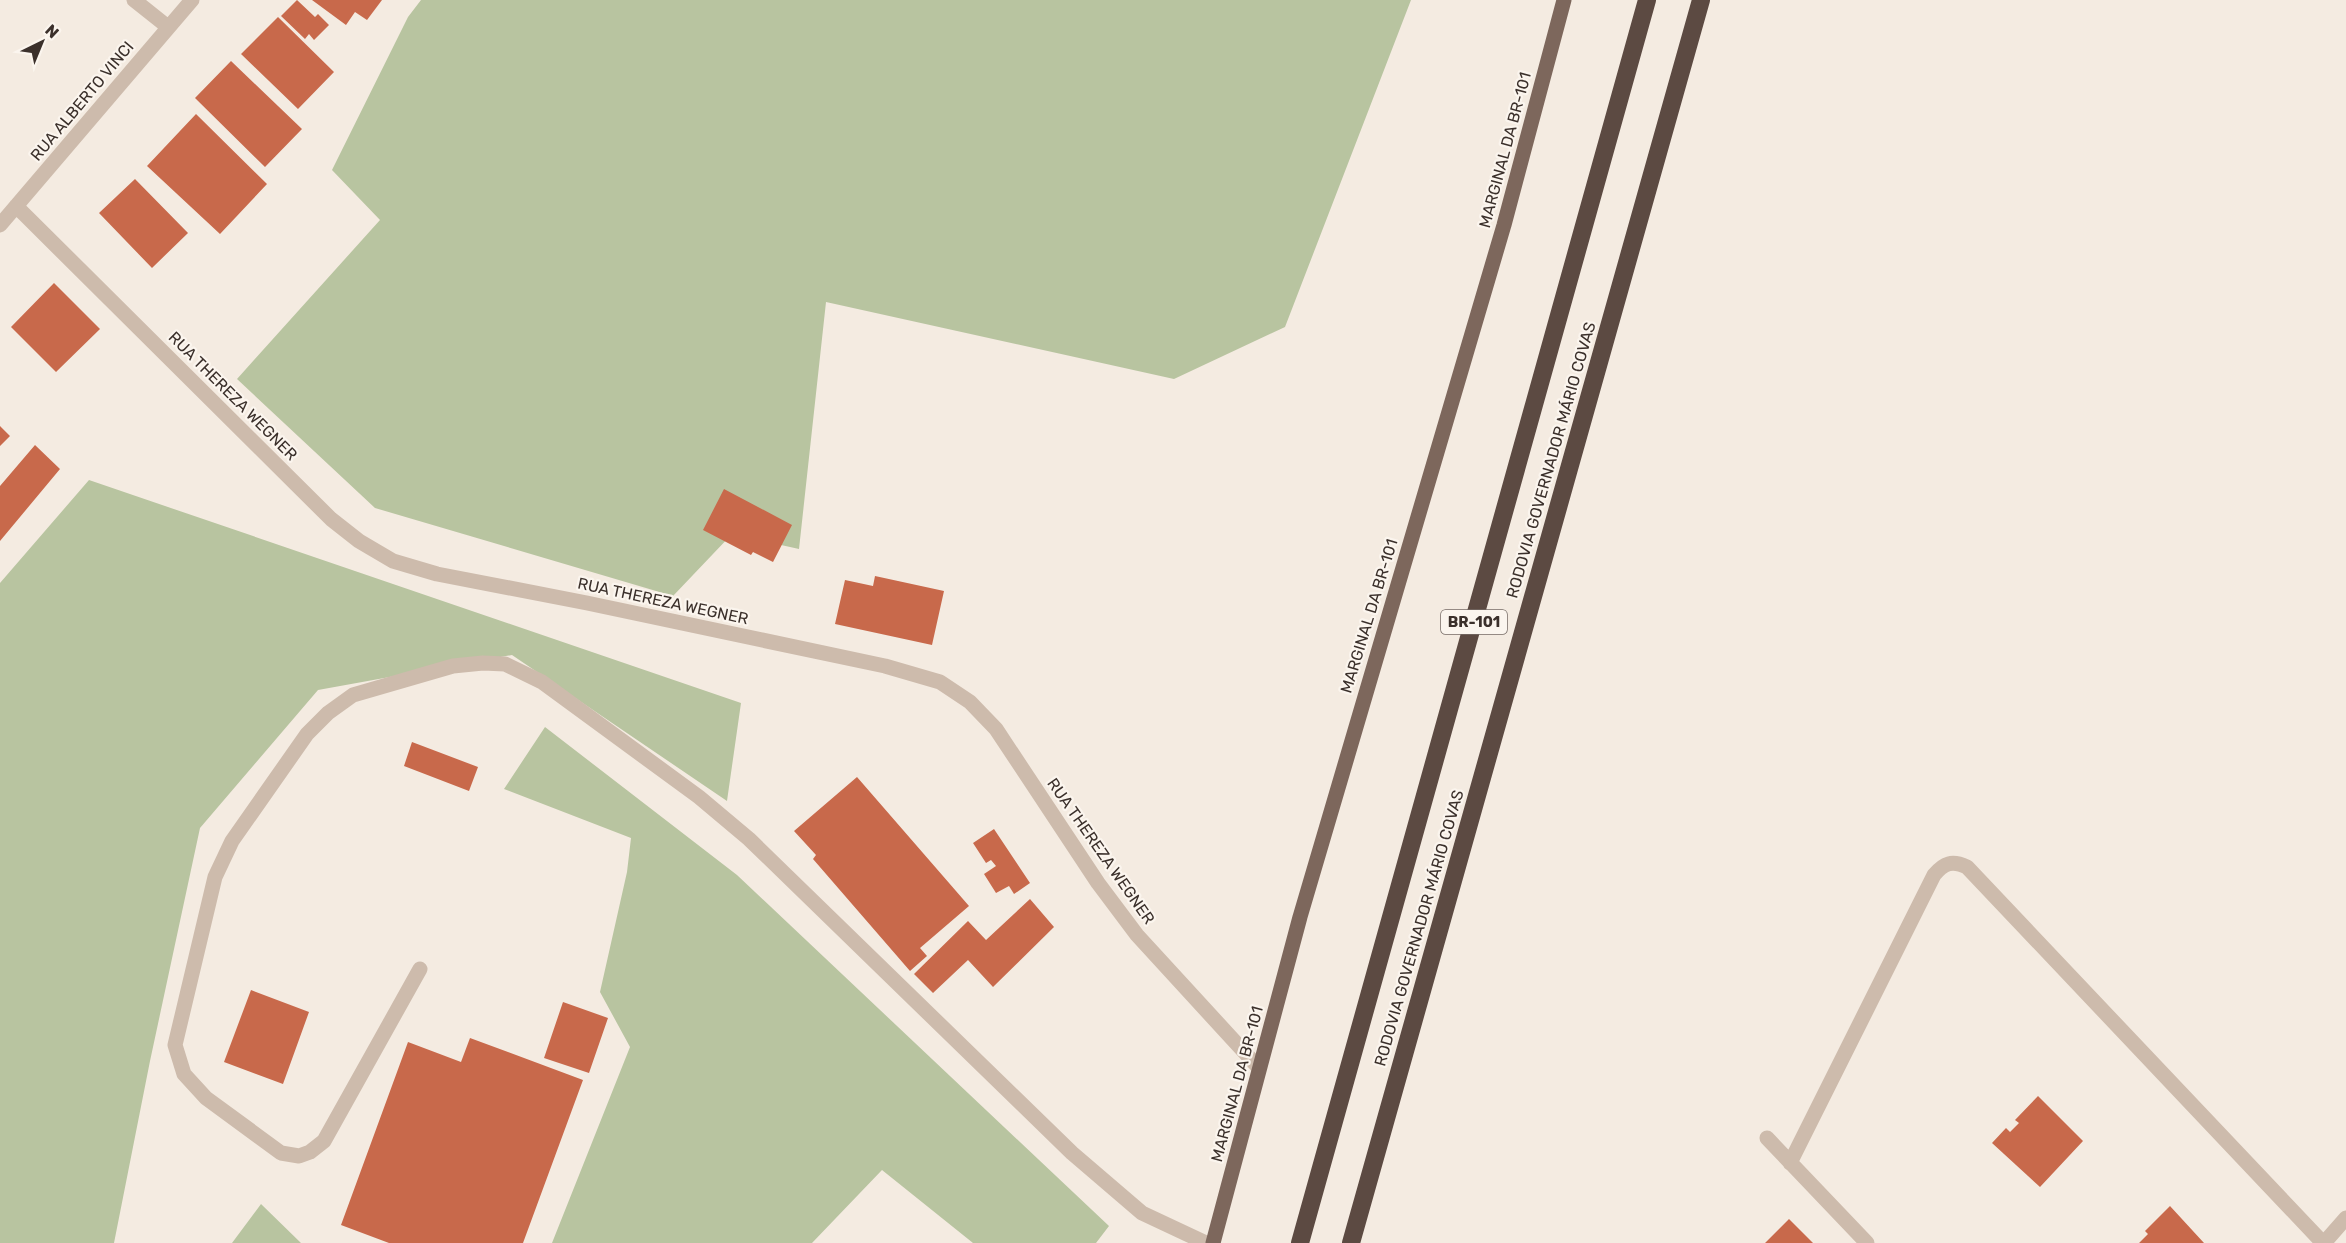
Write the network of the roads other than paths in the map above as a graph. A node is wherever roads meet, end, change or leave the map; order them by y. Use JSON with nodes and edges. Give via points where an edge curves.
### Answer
{"nodes":[{"id":1,"x":134,"y":0,"type":"edge"},
{"id":2,"x":192,"y":0,"type":"edge"},
{"id":3,"x":1564,"y":0,"type":"edge"},
{"id":4,"x":1647,"y":0,"type":"edge"},
{"id":5,"x":1701,"y":0,"type":"edge"},
{"id":6,"x":168,"y":27,"type":"junction"},
{"id":7,"x":16,"y":206,"type":"junction"},
{"id":8,"x":0,"y":225,"type":"edge"},
{"id":9,"x":420,"y":969,"type":"dead end"},
{"id":10,"x":1259,"y":1068,"type":"junction"},
{"id":11,"x":1767,"y":1138,"type":"dead end"},
{"id":12,"x":1790,"y":1163,"type":"junction"},
{"id":13,"x":2346,"y":1218,"type":"edge"},
{"id":14,"x":1206,"y":1243,"type":"edge"},
{"id":15,"x":1213,"y":1243,"type":"edge"},
{"id":16,"x":1300,"y":1243,"type":"edge"},
{"id":17,"x":1351,"y":1243,"type":"edge"},
{"id":18,"x":1867,"y":1243,"type":"edge"},
{"id":19,"x":2324,"y":1243,"type":"edge"}],
"edges":[{"from":1,"to":6,"type":"street"},
{"from":2,"to":6,"type":"street","name":"RUA ALBERTO VINCI"},
{"from":3,"to":10,"type":"main road","name":"MARGINAL DA BR-101","via":[[1504,225]]},
{"from":4,"to":16,"type":"highway","name":"RODOVIA GOVERNADOR MÁRIO COVAS","number":"BR-101"},
{"from":5,"to":17,"type":"highway","name":"RODOVIA GOVERNADOR MÁRIO COVAS","number":"BR-101"},
{"from":6,"to":7,"type":"street","name":"RUA ALBERTO VINCI"},
{"from":7,"to":8,"type":"street","name":"RUA ALBERTO VINCI"},
{"from":7,"to":10,"type":"street","name":"RUA THEREZA WEGNER","via":[[331,519],[393,561],[483,585],[885,666],[940,682],[970,702],[996,729],[1137,935]]},
{"from":9,"to":14,"type":"street","via":[[324,1141],[310,1152],[299,1156],[281,1153],[206,1098],[184,1074],[175,1045],[215,877],[232,841],[307,734],[352,695],[453,666],[505,664],[542,682],[699,797],[748,839],[1072,1153],[1142,1213]]},
{"from":10,"to":15,"type":"main road","name":"MARGINAL DA BR-101"},
{"from":11,"to":12,"type":"street"},
{"from":12,"to":18,"type":"street"},
{"from":12,"to":19,"type":"street","via":[[1934,875],[1943,864],[1956,862],[1966,867]]},
{"from":13,"to":19,"type":"street"}]}
